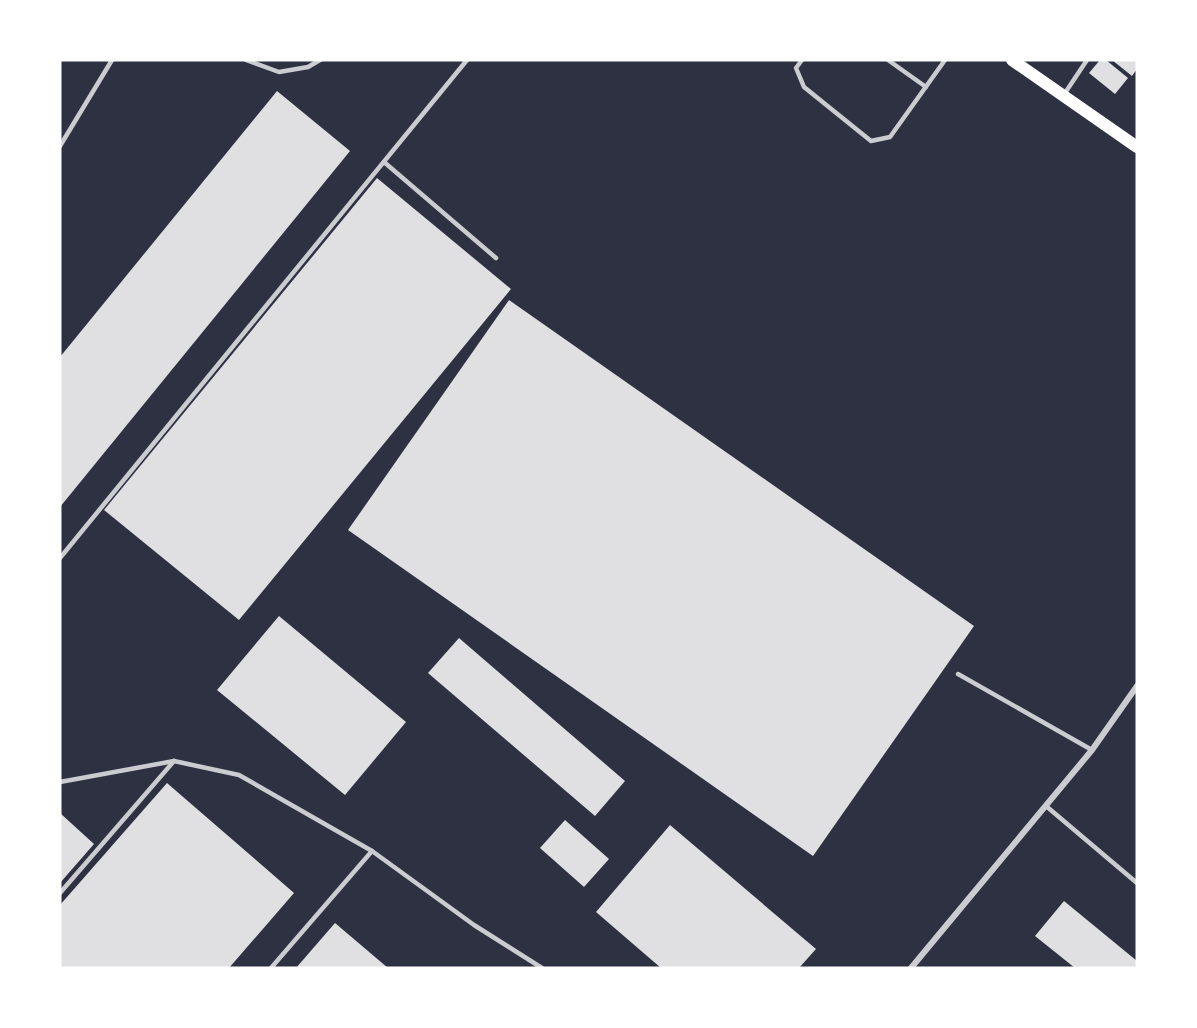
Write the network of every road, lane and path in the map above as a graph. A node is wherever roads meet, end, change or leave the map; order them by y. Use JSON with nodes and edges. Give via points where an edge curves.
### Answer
{"nodes":[{"id":1,"x":112,"y":60,"type":"edge"},
{"id":2,"x":246,"y":60,"type":"edge"},
{"id":3,"x":320,"y":60,"type":"edge"},
{"id":4,"x":467,"y":60,"type":"edge"},
{"id":5,"x":802,"y":60,"type":"edge"},
{"id":6,"x":888,"y":60,"type":"edge"},
{"id":7,"x":945,"y":60,"type":"edge"},
{"id":8,"x":1011,"y":60,"type":"edge"},
{"id":9,"x":1087,"y":60,"type":"edge"},
{"id":10,"x":926,"y":87,"type":"junction"},
{"id":11,"x":1063,"y":96,"type":"junction"},
{"id":12,"x":1135,"y":143,"type":"edge"},
{"id":13,"x":60,"y":146,"type":"edge"},
{"id":14,"x":384,"y":162,"type":"junction"},
{"id":15,"x":496,"y":258,"type":"dead end"},
{"id":16,"x":60,"y":558,"type":"edge"},
{"id":17,"x":958,"y":674,"type":"dead end"},
{"id":18,"x":1137,"y":687,"type":"edge"},
{"id":19,"x":1092,"y":750,"type":"junction"},
{"id":20,"x":174,"y":761,"type":"junction"},
{"id":21,"x":60,"y":782,"type":"edge"},
{"id":22,"x":1046,"y":806,"type":"junction"},
{"id":23,"x":372,"y":851,"type":"junction"},
{"id":24,"x":1137,"y":883,"type":"edge"},
{"id":25,"x":60,"y":893,"type":"edge"},
{"id":26,"x":271,"y":968,"type":"edge"},
{"id":27,"x":542,"y":968,"type":"edge"},
{"id":28,"x":911,"y":968,"type":"edge"}],
"edges":[{"from":1,"to":13,"type":"lane"},
{"from":2,"to":3,"type":"lane","via":[[279,72],[308,67]]},
{"from":4,"to":14,"type":"lane"},
{"from":5,"to":10,"type":"lane","via":[[796,68],[804,87],[871,141],[890,137]]},
{"from":6,"to":10,"type":"lane"},
{"from":7,"to":10,"type":"lane"},
{"from":8,"to":11,"type":"main road"},
{"from":9,"to":11,"type":"lane"},
{"from":11,"to":12,"type":"main road"},
{"from":14,"to":15,"type":"lane"},
{"from":14,"to":16,"type":"lane"},
{"from":17,"to":19,"type":"lane"},
{"from":18,"to":19,"type":"street"},
{"from":19,"to":22,"type":"street"},
{"from":20,"to":21,"type":"lane"},
{"from":20,"to":23,"type":"lane","via":[[239,775]]},
{"from":20,"to":25,"type":"lane"},
{"from":22,"to":24,"type":"lane"},
{"from":22,"to":28,"type":"street"},
{"from":23,"to":26,"type":"lane"},
{"from":23,"to":27,"type":"lane","via":[[474,925]]}]}
